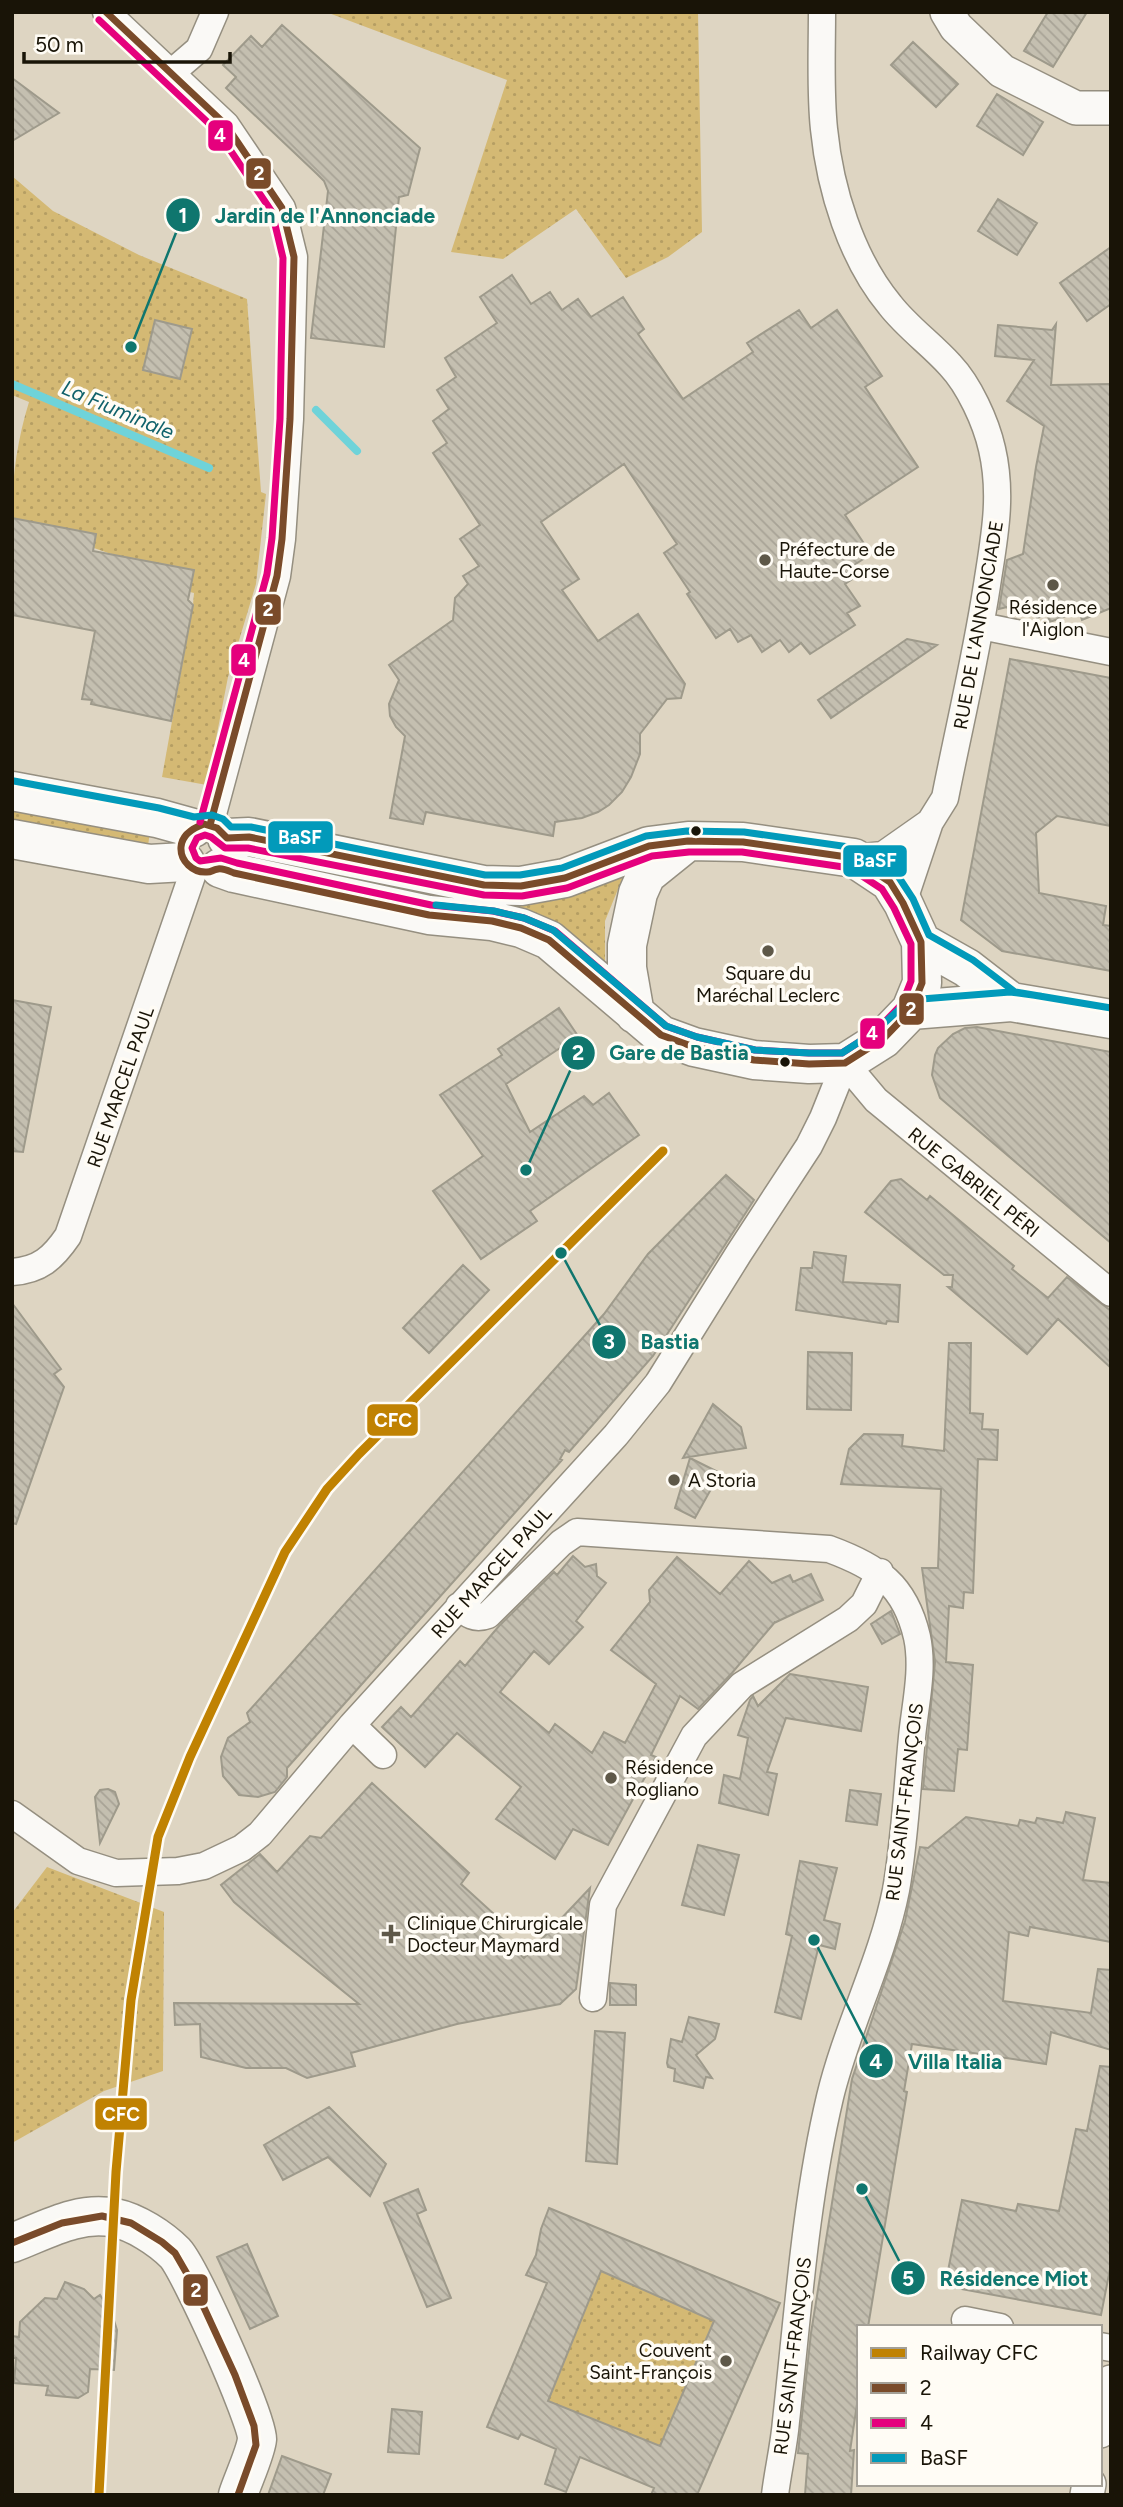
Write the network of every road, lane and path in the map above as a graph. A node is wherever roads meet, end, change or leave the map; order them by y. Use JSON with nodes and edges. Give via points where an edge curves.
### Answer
{"nodes":[{"id":1,"x":106,"y":12,"type":"edge"},
{"id":2,"x":215,"y":12,"type":"edge"},
{"id":3,"x":822,"y":12,"type":"edge"},
{"id":4,"x":947,"y":12,"type":"edge"},
{"id":5,"x":171,"y":73,"type":"junction"},
{"id":6,"x":1111,"y":108,"type":"edge"},
{"id":7,"x":981,"y":626,"type":"junction"},
{"id":8,"x":1111,"y":652,"type":"edge"},
{"id":9,"x":12,"y":790,"type":"edge"},
{"id":10,"x":930,"y":822,"type":"junction"},
{"id":11,"x":12,"y":839,"type":"edge"},
{"id":12,"x":688,"y":841,"type":"junction"},
{"id":13,"x":205,"y":848,"type":"junction"},
{"id":14,"x":854,"y":858,"type":"junction"},
{"id":15,"x":903,"y":902,"type":"junction"},
{"id":16,"x":921,"y":942,"type":"junction"},
{"id":17,"x":1011,"y":1002,"type":"junction"},
{"id":18,"x":911,"y":1010,"type":"junction"},
{"id":19,"x":635,"y":1014,"type":"junction"},
{"id":20,"x":1111,"y":1020,"type":"edge"},
{"id":21,"x":845,"y":1063,"type":"junction"},
{"id":22,"x":12,"y":1272,"type":"edge"},
{"id":23,"x":1111,"y":1293,"type":"edge"},
{"id":24,"x":880,"y":1572,"type":"junction"},
{"id":25,"x":459,"y":1605,"type":"junction"},
{"id":26,"x":352,"y":1726,"type":"junction"},
{"id":27,"x":383,"y":1755,"type":"dead end"},
{"id":28,"x":12,"y":1814,"type":"edge"},
{"id":29,"x":593,"y":1998,"type":"dead end"},
{"id":30,"x":12,"y":2243,"type":"edge"},
{"id":31,"x":965,"y":2320,"type":"dead end"},
{"id":32,"x":990,"y":2325,"type":"edge"},
{"id":33,"x":1111,"y":2382,"type":"edge"},
{"id":34,"x":1102,"y":2422,"type":"edge"},
{"id":35,"x":238,"y":2495,"type":"edge"},
{"id":36,"x":775,"y":2495,"type":"edge"}],
"edges":[{"from":1,"to":5,"type":"street"},
{"from":2,"to":5,"type":"street","via":[[199,49]]},
{"from":3,"to":7,"type":"street","name":"RUE DE L'ANNONCIADE","via":[[824,129],[835,191],[852,239],[890,306],[951,365],[968,388],[992,446],[999,483],[998,513]]},
{"from":4,"to":6,"type":"street","via":[[956,27],[1002,71],[1076,108]]},
{"from":5,"to":13,"type":"street","name":"RUE MARCEL PAUL","via":[[226,125],[258,170],[282,208],[294,257],[290,419],[277,576]]},
{"from":7,"to":8,"type":"street"},
{"from":7,"to":10,"type":"street","name":"RUE DE L'ANNONCIADE","via":[[945,798]]},
{"from":9,"to":13,"type":"main road","via":[[157,818]]},
{"from":10,"to":14,"type":"street","name":"RUE DE L'ANNONCIADE","via":[[883,855]]},
{"from":10,"to":15,"type":"street","name":"RUE DE L'ANNONCIADE"},
{"from":11,"to":13,"type":"main road","via":[[149,864]]},
{"from":12,"to":13,"type":"main road","via":[[649,846],[565,878],[521,886],[484,885],[249,837]]},
{"from":12,"to":14,"type":"main road","via":[[743,842]]},
{"from":12,"to":19,"type":"main road","via":[[646,875],[638,892],[627,956]]},
{"from":13,"to":19,"type":"main road","via":[[234,873],[429,915],[521,928],[549,940]]},
{"from":13,"to":22,"type":"street","name":"RUE MARCEL PAUL","via":[[68,1236],[54,1257],[27,1271]]},
{"from":14,"to":15,"type":"main road","via":[[890,882]]},
{"from":15,"to":16,"type":"main road"},
{"from":16,"to":17,"type":"main road","via":[[967,968]]},
{"from":16,"to":18,"type":"main road","via":[[922,983]]},
{"from":17,"to":18,"type":"main road"},
{"from":17,"to":20,"type":"main road"},
{"from":18,"to":21,"type":"main road","via":[[883,1039]]},
{"from":19,"to":21,"type":"main road","via":[[661,1035],[694,1047],[754,1060]]},
{"from":21,"to":23,"type":"street","name":"RUE GABRIEL PÉRI","via":[[876,1100]]},
{"from":21,"to":25,"type":"street","name":"RUE MARCEL PAUL","via":[[809,1146],[658,1382],[616,1435]]},
{"from":24,"to":25,"type":"street","name":"RUE SAINT-FRANÇOIS","via":[[829,1549],[577,1532],[488,1615],[468,1615]]},
{"from":24,"to":29,"type":"street","via":[[864,1604],[848,1619],[742,1685],[694,1736],[603,1906]]},
{"from":24,"to":36,"type":"street","name":"RUE SAINT-FRANÇOIS","via":[[907,1605],[917,1640],[919,1682],[902,1845],[896,1892],[833,2086],[816,2167]]},
{"from":25,"to":26,"type":"street","name":"RUE MARCEL PAUL"},
{"from":26,"to":27,"type":"street"},
{"from":26,"to":28,"type":"street","name":"RUE MARCEL PAUL","via":[[260,1834],[204,1866],[161,1872],[101,1870],[78,1861]]},
{"from":30,"to":35,"type":"main road","via":[[82,2216],[115,2218],[142,2229],[176,2254],[203,2303],[257,2439]]},
{"from":31,"to":32,"type":"street"},
{"from":33,"to":34,"type":"street"}]}
